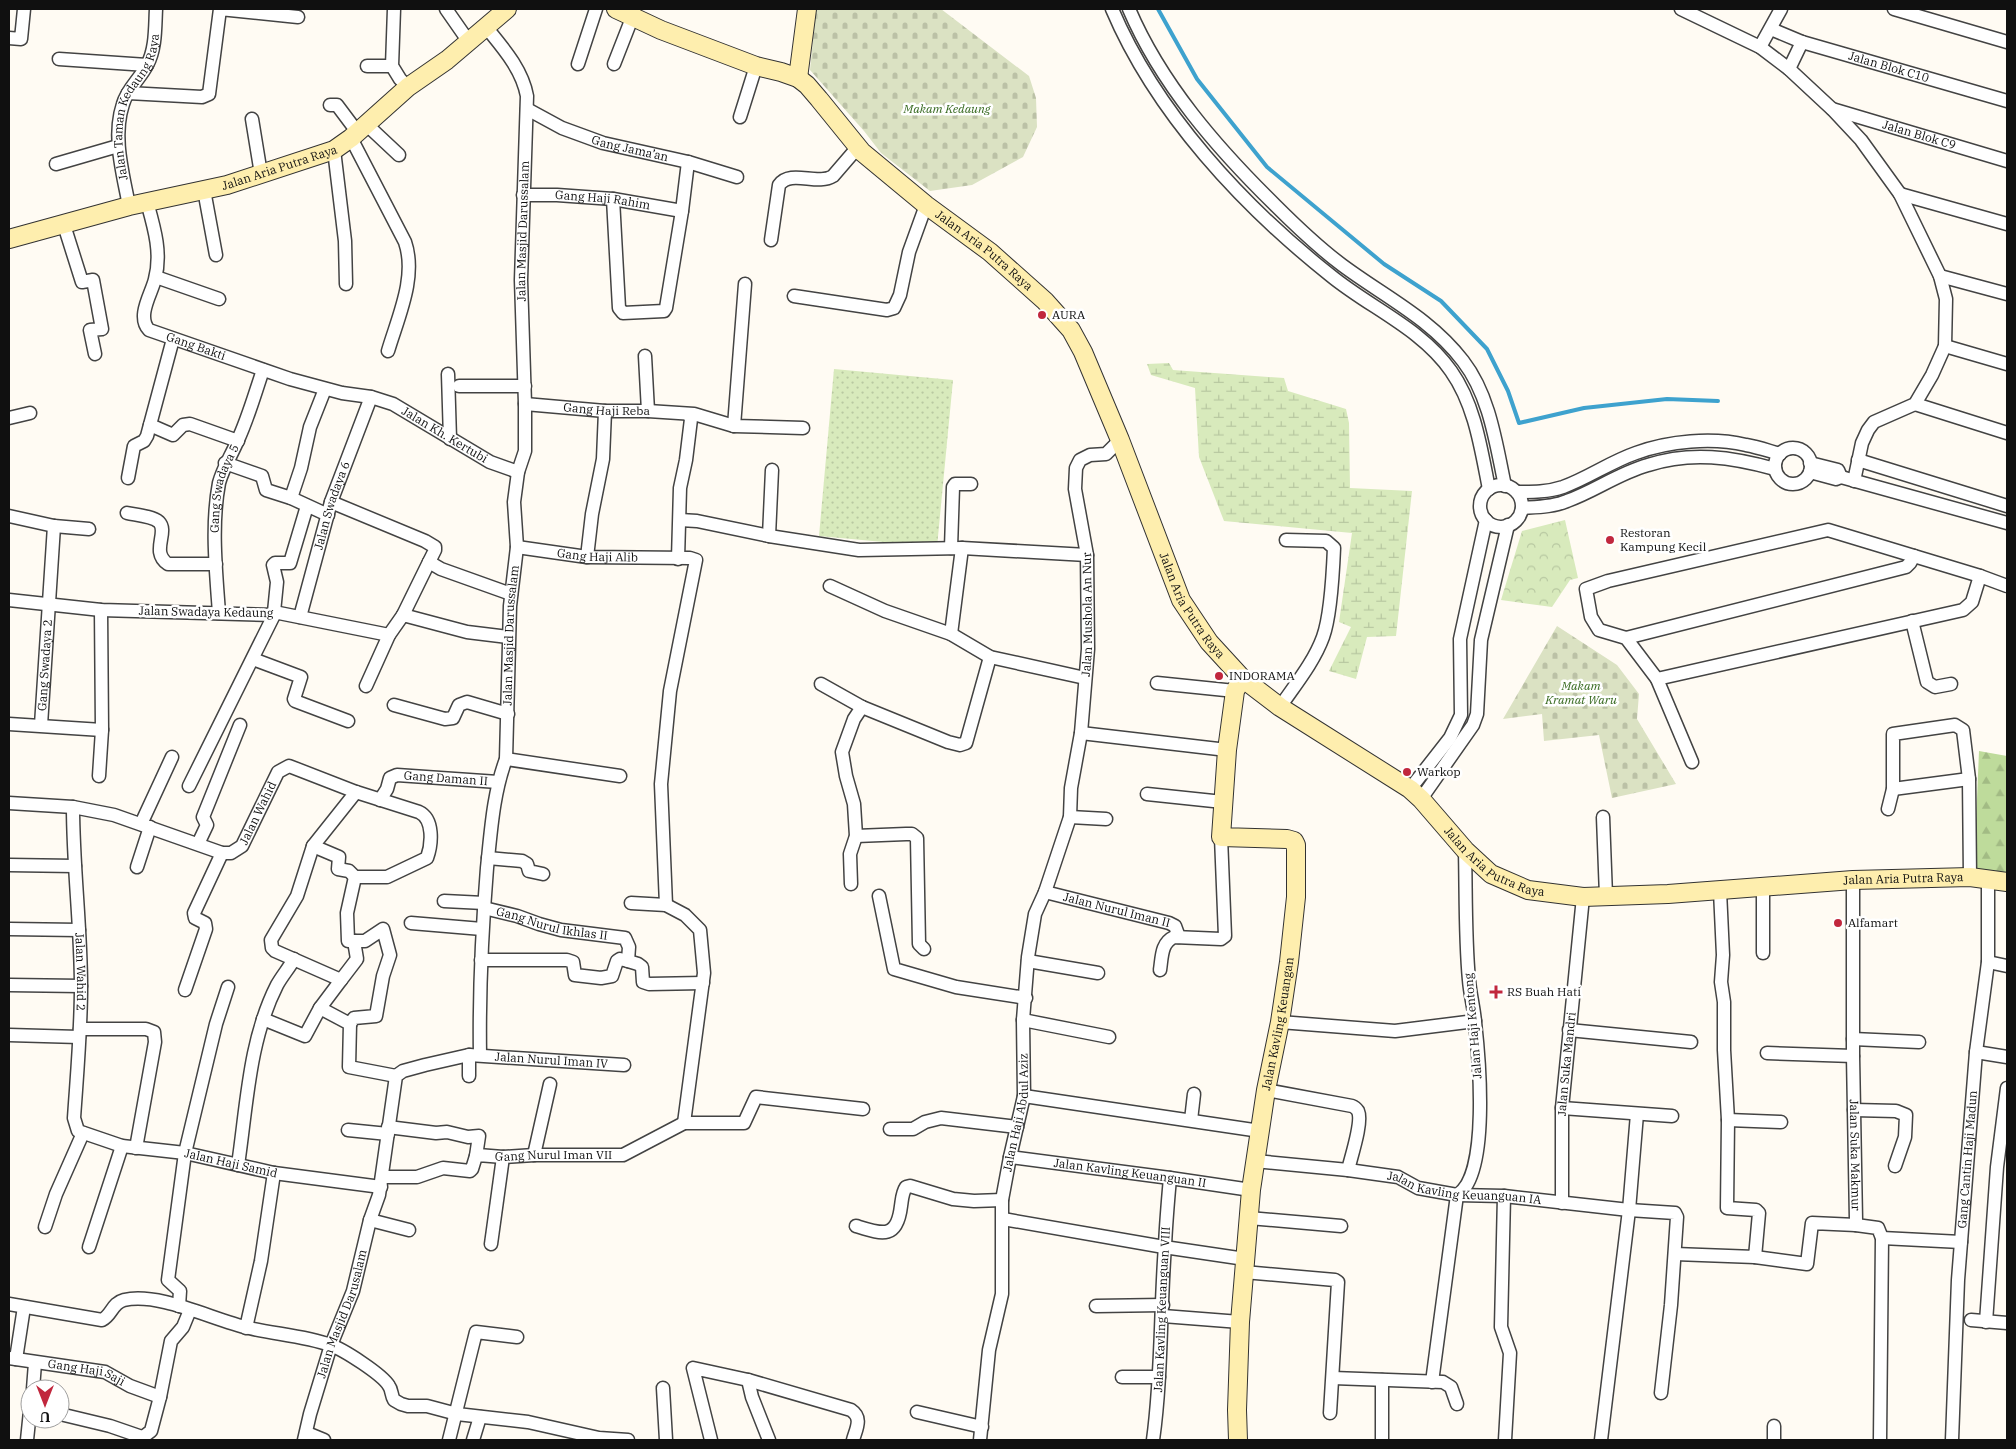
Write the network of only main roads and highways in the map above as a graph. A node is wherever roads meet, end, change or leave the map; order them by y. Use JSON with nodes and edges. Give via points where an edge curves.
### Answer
{"nodes":[{"id":1,"x":807,"y":9,"type":"edge"},
{"id":2,"x":625,"y":12,"type":"edge"},
{"id":3,"x":494,"y":16,"type":"edge"},
{"id":4,"x":798,"y":78,"type":"junction"},
{"id":5,"x":9,"y":239,"type":"edge"},
{"id":6,"x":1238,"y":685,"type":"junction"},
{"id":7,"x":2007,"y":882,"type":"edge"},
{"id":8,"x":1238,"y":1440,"type":"edge"}],
"edges":[{"from":1,"to":4,"type":"main road"},
{"from":2,"to":4,"type":"main road","name":"Jalan Aria Putra Raya","via":[[756,66]]},
{"from":3,"to":5,"type":"main road","name":"Jalan Aria Putra Raya","via":[[448,60],[408,88],[334,150],[204,190],[129,206]]},
{"from":4,"to":6,"type":"main road","name":"Jalan Aria Putra Raya","via":[[858,147],[926,205],[990,252],[1057,312],[1071,330],[1120,440],[1181,600]]},
{"from":6,"to":7,"type":"main road","name":"Jalan Aria Putra Raya","via":[[1280,707],[1415,794],[1491,874],[1528,890],[1583,897],[1720,891],[1853,880],[1970,876]]},
{"from":6,"to":8,"type":"main road","name":"Jalan Kavling Keuangan","via":[[1227,750],[1221,837],[1287,838],[1296,845],[1296,897],[1290,962],[1251,1190],[1240,1322]]}]}
